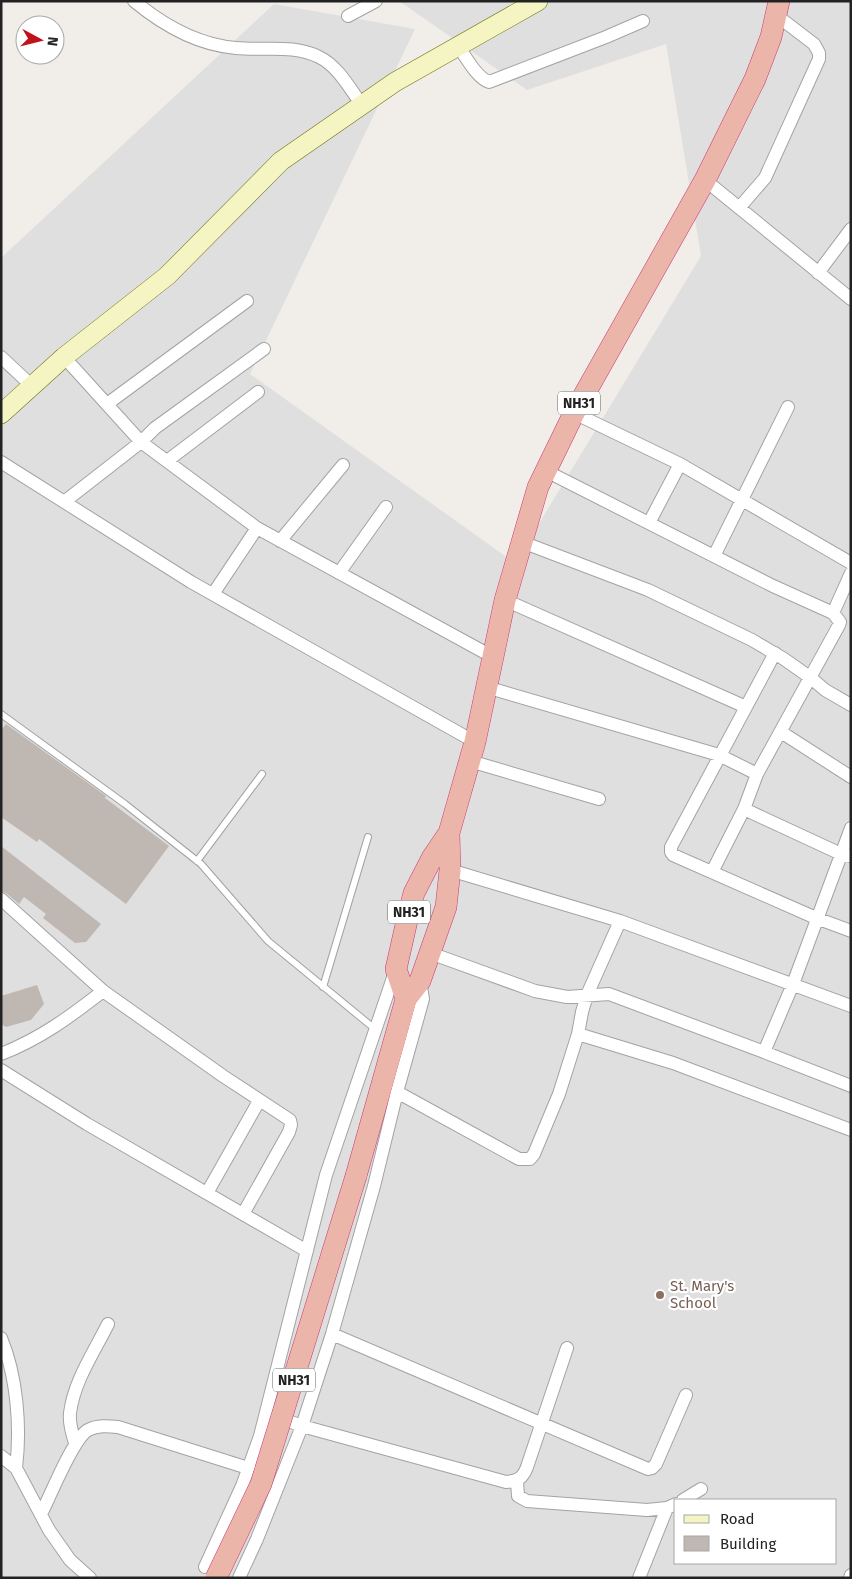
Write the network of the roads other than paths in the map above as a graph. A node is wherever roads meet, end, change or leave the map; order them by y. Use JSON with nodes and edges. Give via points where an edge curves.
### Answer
{"nodes":[{"id":1,"x":134,"y":1,"type":"edge"},
{"id":2,"x":376,"y":1,"type":"edge"},
{"id":3,"x":538,"y":1,"type":"edge"},
{"id":4,"x":778,"y":8,"type":"edge"},
{"id":5,"x":348,"y":16,"type":"dead end"},
{"id":6,"x":643,"y":21,"type":"dead end"},
{"id":7,"x":458,"y":46,"type":"junction"},
{"id":8,"x":362,"y":105,"type":"junction"},
{"id":9,"x":705,"y":180,"type":"junction"},
{"id":10,"x":739,"y":208,"type":"junction"},
{"id":11,"x":851,"y":229,"type":"edge"},
{"id":12,"x":818,"y":273,"type":"junction"},
{"id":13,"x":851,"y":299,"type":"edge"},
{"id":14,"x":247,"y":301,"type":"dead end"},
{"id":15,"x":264,"y":349,"type":"dead end"},
{"id":16,"x":1,"y":357,"type":"edge"},
{"id":17,"x":64,"y":357,"type":"junction"},
{"id":18,"x":32,"y":386,"type":"junction"},
{"id":19,"x":258,"y":392,"type":"dead end"},
{"id":20,"x":107,"y":404,"type":"junction"},
{"id":21,"x":788,"y":407,"type":"dead end"},
{"id":22,"x":574,"y":413,"type":"junction"},
{"id":23,"x":1,"y":414,"type":"edge"},
{"id":24,"x":141,"y":442,"type":"junction"},
{"id":25,"x":167,"y":461,"type":"junction"},
{"id":26,"x":1,"y":462,"type":"edge"},
{"id":27,"x":680,"y":464,"type":"junction"},
{"id":28,"x":343,"y":465,"type":"dead end"},
{"id":29,"x":546,"y":471,"type":"junction"},
{"id":30,"x":742,"y":499,"type":"junction"},
{"id":31,"x":64,"y":502,"type":"junction"},
{"id":32,"x":386,"y":506,"type":"dead end"},
{"id":33,"x":649,"y":523,"type":"junction"},
{"id":34,"x":257,"y":528,"type":"junction"},
{"id":35,"x":280,"y":541,"type":"junction"},
{"id":36,"x":522,"y":542,"type":"junction"},
{"id":37,"x":714,"y":556,"type":"junction"},
{"id":38,"x":851,"y":563,"type":"edge"},
{"id":39,"x":339,"y":573,"type":"junction"},
{"id":40,"x":851,"y":573,"type":"edge"},
{"id":41,"x":213,"y":594,"type":"junction"},
{"id":42,"x":505,"y":600,"type":"junction"},
{"id":43,"x":833,"y":613,"type":"junction"},
{"id":44,"x":845,"y":625,"type":"edge"},
{"id":45,"x":775,"y":653,"type":"junction"},
{"id":46,"x":493,"y":657,"type":"junction"},
{"id":47,"x":811,"y":678,"type":"junction"},
{"id":48,"x":486,"y":687,"type":"junction"},
{"id":49,"x":851,"y":705,"type":"edge"},
{"id":50,"x":746,"y":707,"type":"junction"},
{"id":51,"x":1,"y":714,"type":"edge"},
{"id":52,"x":781,"y":732,"type":"junction"},
{"id":53,"x":472,"y":751,"type":"junction"},
{"id":54,"x":719,"y":755,"type":"junction"},
{"id":55,"x":262,"y":774,"type":"dead end"},
{"id":56,"x":757,"y":774,"type":"junction"},
{"id":57,"x":851,"y":777,"type":"edge"},
{"id":58,"x":598,"y":799,"type":"dead end"},
{"id":59,"x":744,"y":809,"type":"junction"},
{"id":60,"x":851,"y":828,"type":"edge"},
{"id":61,"x":449,"y":833,"type":"junction"},
{"id":62,"x":368,"y":837,"type":"dead end"},
{"id":63,"x":846,"y":855,"type":"edge"},
{"id":64,"x":197,"y":861,"type":"junction"},
{"id":65,"x":450,"y":870,"type":"junction"},
{"id":66,"x":712,"y":872,"type":"junction"},
{"id":67,"x":1,"y":899,"type":"edge"},
{"id":68,"x":408,"y":916,"type":"junction"},
{"id":69,"x":816,"y":918,"type":"junction"},
{"id":70,"x":620,"y":921,"type":"junction"},
{"id":71,"x":441,"y":924,"type":"junction"},
{"id":72,"x":851,"y":931,"type":"edge"},
{"id":73,"x":430,"y":953,"type":"junction"},
{"id":74,"x":396,"y":969,"type":"junction"},
{"id":75,"x":420,"y":981,"type":"junction"},
{"id":76,"x":793,"y":984,"type":"junction"},
{"id":77,"x":323,"y":987,"type":"junction"},
{"id":78,"x":102,"y":990,"type":"junction"},
{"id":79,"x":588,"y":995,"type":"junction"},
{"id":80,"x":406,"y":999,"type":"junction"},
{"id":81,"x":851,"y":1006,"type":"edge"},
{"id":82,"x":375,"y":1029,"type":"junction"},
{"id":83,"x":578,"y":1034,"type":"junction"},
{"id":84,"x":764,"y":1052,"type":"junction"},
{"id":85,"x":1,"y":1054,"type":"edge"},
{"id":86,"x":1,"y":1070,"type":"edge"},
{"id":87,"x":851,"y":1086,"type":"edge"},
{"id":88,"x":397,"y":1092,"type":"junction"},
{"id":89,"x":259,"y":1101,"type":"junction"},
{"id":90,"x":851,"y":1130,"type":"edge"},
{"id":91,"x":207,"y":1193,"type":"junction"},
{"id":92,"x":244,"y":1214,"type":"junction"},
{"id":93,"x":307,"y":1251,"type":"junction"},
{"id":94,"x":108,"y":1324,"type":"dead end"},
{"id":95,"x":332,"y":1334,"type":"junction"},
{"id":96,"x":1,"y":1338,"type":"edge"},
{"id":97,"x":567,"y":1348,"type":"dead end"},
{"id":98,"x":686,"y":1395,"type":"dead end"},
{"id":99,"x":265,"y":1412,"type":"junction"},
{"id":100,"x":543,"y":1424,"type":"junction"},
{"id":101,"x":302,"y":1426,"type":"junction"},
{"id":102,"x":75,"y":1443,"type":"junction"},
{"id":103,"x":1,"y":1456,"type":"edge"},
{"id":104,"x":16,"y":1468,"type":"junction"},
{"id":105,"x":248,"y":1468,"type":"junction"},
{"id":106,"x":517,"y":1481,"type":"junction"},
{"id":107,"x":701,"y":1489,"type":"dead end"},
{"id":108,"x":685,"y":1499,"type":"edge"},
{"id":109,"x":671,"y":1506,"type":"edge"},
{"id":110,"x":41,"y":1514,"type":"junction"},
{"id":111,"x":211,"y":1572,"type":"edge"},
{"id":112,"x":90,"y":1578,"type":"edge"},
{"id":113,"x":239,"y":1578,"type":"edge"},
{"id":114,"x":639,"y":1578,"type":"edge"}],
"edges":[{"from":1,"to":8,"type":"street","via":[[164,24],[221,46],[287,49],[321,57]]},
{"from":2,"to":5,"type":"street"},
{"from":3,"to":7,"type":"main road"},
{"from":4,"to":9,"type":"highway","number":"NH31","via":[[755,79]]},
{"from":4,"to":10,"type":"street","via":[[814,44],[819,59],[765,178]]},
{"from":6,"to":7,"type":"street","via":[[489,82]]},
{"from":7,"to":8,"type":"main road"},
{"from":8,"to":17,"type":"main road","via":[[281,161],[166,276]]},
{"from":9,"to":10,"type":"street"},
{"from":9,"to":22,"type":"highway","number":"NH31"},
{"from":10,"to":12,"type":"street"},
{"from":11,"to":12,"type":"street"},
{"from":12,"to":13,"type":"street"},
{"from":14,"to":20,"type":"street"},
{"from":15,"to":24,"type":"street"},
{"from":16,"to":18,"type":"street"},
{"from":17,"to":18,"type":"main road"},
{"from":17,"to":20,"type":"street"},
{"from":18,"to":23,"type":"main road"},
{"from":19,"to":25,"type":"street"},
{"from":20,"to":24,"type":"street"},
{"from":21,"to":30,"type":"street"},
{"from":22,"to":27,"type":"street"},
{"from":22,"to":29,"type":"highway","number":"NH31"},
{"from":24,"to":25,"type":"street"},
{"from":24,"to":31,"type":"street"},
{"from":25,"to":34,"type":"street"},
{"from":26,"to":31,"type":"street"},
{"from":27,"to":30,"type":"street"},
{"from":27,"to":33,"type":"street"},
{"from":28,"to":35,"type":"street"},
{"from":29,"to":33,"type":"street"},
{"from":29,"to":36,"type":"highway","number":"NH31"},
{"from":30,"to":37,"type":"street"},
{"from":30,"to":38,"type":"street"},
{"from":31,"to":41,"type":"street"},
{"from":32,"to":39,"type":"street"},
{"from":33,"to":37,"type":"street"},
{"from":34,"to":35,"type":"street"},
{"from":34,"to":41,"type":"street"},
{"from":35,"to":39,"type":"street"},
{"from":36,"to":42,"type":"highway","number":"NH31"},
{"from":36,"to":45,"type":"street","via":[[648,590]]},
{"from":37,"to":43,"type":"street"},
{"from":39,"to":46,"type":"street"},
{"from":40,"to":43,"type":"street"},
{"from":41,"to":53,"type":"street"},
{"from":42,"to":46,"type":"highway","number":"NH31"},
{"from":42,"to":50,"type":"street"},
{"from":43,"to":44,"type":"street"},
{"from":44,"to":47,"type":"street"},
{"from":45,"to":47,"type":"street"},
{"from":45,"to":50,"type":"street"},
{"from":46,"to":48,"type":"highway","number":"NH31"},
{"from":47,"to":49,"type":"street","via":[[824,690]]},
{"from":47,"to":52,"type":"street"},
{"from":48,"to":53,"type":"highway","number":"NH31"},
{"from":48,"to":54,"type":"street"},
{"from":50,"to":54,"type":"street"},
{"from":51,"to":64,"type":"lane","via":[[126,804]]},
{"from":52,"to":56,"type":"street"},
{"from":52,"to":57,"type":"street"},
{"from":53,"to":58,"type":"street"},
{"from":53,"to":61,"type":"highway","number":"NH31"},
{"from":54,"to":56,"type":"street"},
{"from":54,"to":66,"type":"street","via":[[670,849],[673,855]]},
{"from":55,"to":64,"type":"lane"},
{"from":56,"to":59,"type":"street"},
{"from":59,"to":63,"type":"street"},
{"from":59,"to":66,"type":"street"},
{"from":60,"to":63,"type":"street"},
{"from":61,"to":65,"type":"highway","number":"NH31"},
{"from":61,"to":68,"type":"highway","number":"NH31","via":[[414,893]]},
{"from":62,"to":77,"type":"lane"},
{"from":63,"to":69,"type":"street"},
{"from":64,"to":77,"type":"lane","via":[[268,941]]},
{"from":65,"to":70,"type":"street"},
{"from":65,"to":71,"type":"highway","number":"NH31"},
{"from":66,"to":69,"type":"street"},
{"from":67,"to":78,"type":"street"},
{"from":68,"to":71,"type":"highway","number":"NH31","via":[[412,928],[420,933],[426,934]]},
{"from":68,"to":74,"type":"highway","number":"NH31"},
{"from":69,"to":72,"type":"street"},
{"from":69,"to":76,"type":"street"},
{"from":70,"to":76,"type":"street"},
{"from":70,"to":79,"type":"street"},
{"from":71,"to":73,"type":"highway","number":"NH31"},
{"from":73,"to":75,"type":"highway","number":"NH31"},
{"from":73,"to":79,"type":"street","via":[[535,991],[567,997]]},
{"from":74,"to":80,"type":"highway"},
{"from":74,"to":82,"type":"street"},
{"from":75,"to":80,"type":"highway","number":"NH31"},
{"from":75,"to":88,"type":"street","via":[[423,999]]},
{"from":76,"to":81,"type":"street"},
{"from":76,"to":84,"type":"street"},
{"from":77,"to":82,"type":"lane"},
{"from":78,"to":85,"type":"street","via":[[69,1018]]},
{"from":78,"to":89,"type":"street"},
{"from":79,"to":83,"type":"street"},
{"from":79,"to":84,"type":"street","via":[[609,994]]},
{"from":80,"to":111,"type":"highway","number":"NH31","bridge":true,"via":[[356,1176],[261,1484]]},
{"from":82,"to":93,"type":"street","via":[[326,1176]]},
{"from":83,"to":88,"type":"street","via":[[559,1094],[530,1159],[519,1159]]},
{"from":83,"to":90,"type":"street","via":[[673,1063]]},
{"from":84,"to":87,"type":"street"},
{"from":86,"to":91,"type":"street"},
{"from":88,"to":95,"type":"street"},
{"from":89,"to":91,"type":"street"},
{"from":89,"to":92,"type":"street","via":[[285,1116],[291,1124]]},
{"from":91,"to":92,"type":"street"},
{"from":92,"to":93,"type":"street"},
{"from":93,"to":99,"type":"street"},
{"from":94,"to":102,"type":"street","via":[[80,1378],[74,1397],[70,1427]]},
{"from":95,"to":100,"type":"street"},
{"from":95,"to":101,"type":"street"},
{"from":96,"to":104,"type":"street","via":[[14,1382],[19,1447]]},
{"from":97,"to":100,"type":"street"},
{"from":98,"to":100,"type":"street","via":[[656,1464],[648,1469]]},
{"from":99,"to":101,"type":"street"},
{"from":99,"to":105,"type":"street"},
{"from":100,"to":106,"type":"street","via":[[524,1475]]},
{"from":101,"to":106,"type":"street","via":[[506,1482]]},
{"from":101,"to":113,"type":"street"},
{"from":102,"to":105,"type":"street","via":[[87,1430],[101,1426],[118,1427]]},
{"from":102,"to":110,"type":"street"},
{"from":103,"to":104,"type":"street"},
{"from":104,"to":110,"type":"street"},
{"from":105,"to":111,"type":"street"},
{"from":106,"to":109,"type":"street","via":[[518,1496],[527,1501],[647,1510]]},
{"from":107,"to":108,"type":"street"},
{"from":109,"to":114,"type":"street"},
{"from":110,"to":112,"type":"street","via":[[70,1560]]}]}
